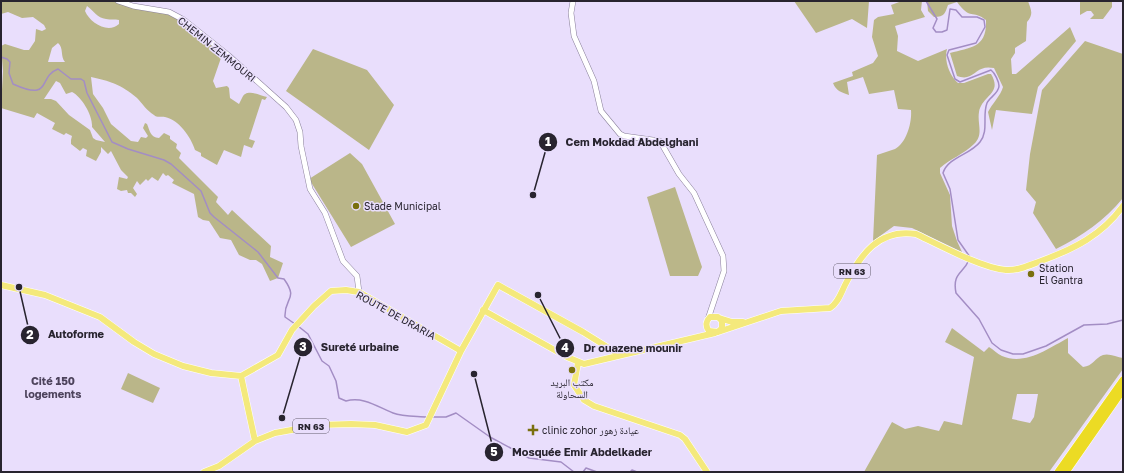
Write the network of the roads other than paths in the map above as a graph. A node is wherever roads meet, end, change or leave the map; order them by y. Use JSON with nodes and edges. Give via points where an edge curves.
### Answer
{"nodes":[{"id":1,"x":118,"y":1,"type":"edge"},
{"id":2,"x":573,"y":1,"type":"edge"},
{"id":3,"x":1123,"y":206,"type":"edge"},
{"id":4,"x":1,"y":285,"type":"edge"},
{"id":5,"x":359,"y":292,"type":"junction"},
{"id":6,"x":712,"y":309,"type":"junction"},
{"id":7,"x":483,"y":310,"type":"junction"},
{"id":8,"x":718,"y":317,"type":"junction"},
{"id":9,"x":750,"y":321,"type":"junction"},
{"id":10,"x":707,"y":322,"type":"junction"},
{"id":11,"x":717,"y":333,"type":"junction"},
{"id":12,"x":700,"y":337,"type":"junction"},
{"id":13,"x":461,"y":351,"type":"junction"},
{"id":14,"x":620,"y":355,"type":"junction"},
{"id":15,"x":578,"y":363,"type":"junction"},
{"id":16,"x":241,"y":376,"type":"junction"},
{"id":17,"x":1123,"y":380,"type":"edge"},
{"id":18,"x":1123,"y":390,"type":"edge"},
{"id":19,"x":255,"y":440,"type":"junction"},
{"id":20,"x":204,"y":472,"type":"edge"},
{"id":21,"x":707,"y":472,"type":"edge"},
{"id":22,"x":1058,"y":472,"type":"edge"},
{"id":23,"x":1066,"y":472,"type":"edge"}],
"edges":[{"from":1,"to":5,"type":"street","name":"CHEMIN ZEMMOURI","via":[[169,12],[184,20],[286,107],[296,120],[300,132],[300,146],[310,189],[324,213],[343,261],[357,276]]},
{"from":2,"to":6,"type":"street","via":[[571,14],[574,36],[596,88],[601,111],[620,134],[660,141],[700,204],[724,261],[723,276]]},
{"from":3,"to":9,"type":"main road","number":"RN 63","via":[[1103,229],[1068,251],[1034,264],[1007,270],[977,262],[916,234],[895,234],[884,238],[863,256],[854,267],[836,303],[830,308],[784,311]]},
{"from":4,"to":16,"type":"main road","via":[[45,295],[100,317],[134,342],[179,364],[211,373]]},
{"from":5,"to":13,"type":"main road","name":"ROUTE DE DRARIA"},
{"from":5,"to":16,"type":"main road","name":"ROUTE DE DRARIA","via":[[331,291],[292,330],[278,355]]},
{"from":6,"to":8,"type":"street"},
{"from":6,"to":10,"type":"street"},
{"from":7,"to":13,"type":"main road","number":"RN 63"},
{"from":7,"to":14,"type":"main road","number":"RN 63","via":[[498,285]]},
{"from":7,"to":15,"type":"main road"},
{"from":8,"to":9,"type":"main road","number":"RN 63","via":[[732,322]]},
{"from":8,"to":10,"type":"main road","number":"RN 63","via":[[712,317]]},
{"from":8,"to":11,"type":"main road","via":[[723,325]]},
{"from":9,"to":11,"type":"main road","number":"RN 63"},
{"from":10,"to":11,"type":"main road","via":[[709,331]]},
{"from":10,"to":12,"type":"main road"},
{"from":11,"to":12,"type":"main road","number":"RN 63"},
{"from":12,"to":14,"type":"main road","number":"RN 63"},
{"from":13,"to":19,"type":"main road","number":"RN 63","via":[[426,425],[406,432],[375,425],[319,425],[276,433]]},
{"from":14,"to":15,"type":"main road","via":[[593,364]]},
{"from":15,"to":21,"type":"main road","via":[[574,385],[584,400],[594,406],[680,435]]},
{"from":16,"to":19,"type":"main road"},
{"from":17,"to":22,"type":"highway"},
{"from":18,"to":23,"type":"highway"},
{"from":19,"to":20,"type":"main road","number":"RN 63","via":[[219,466]]}]}
